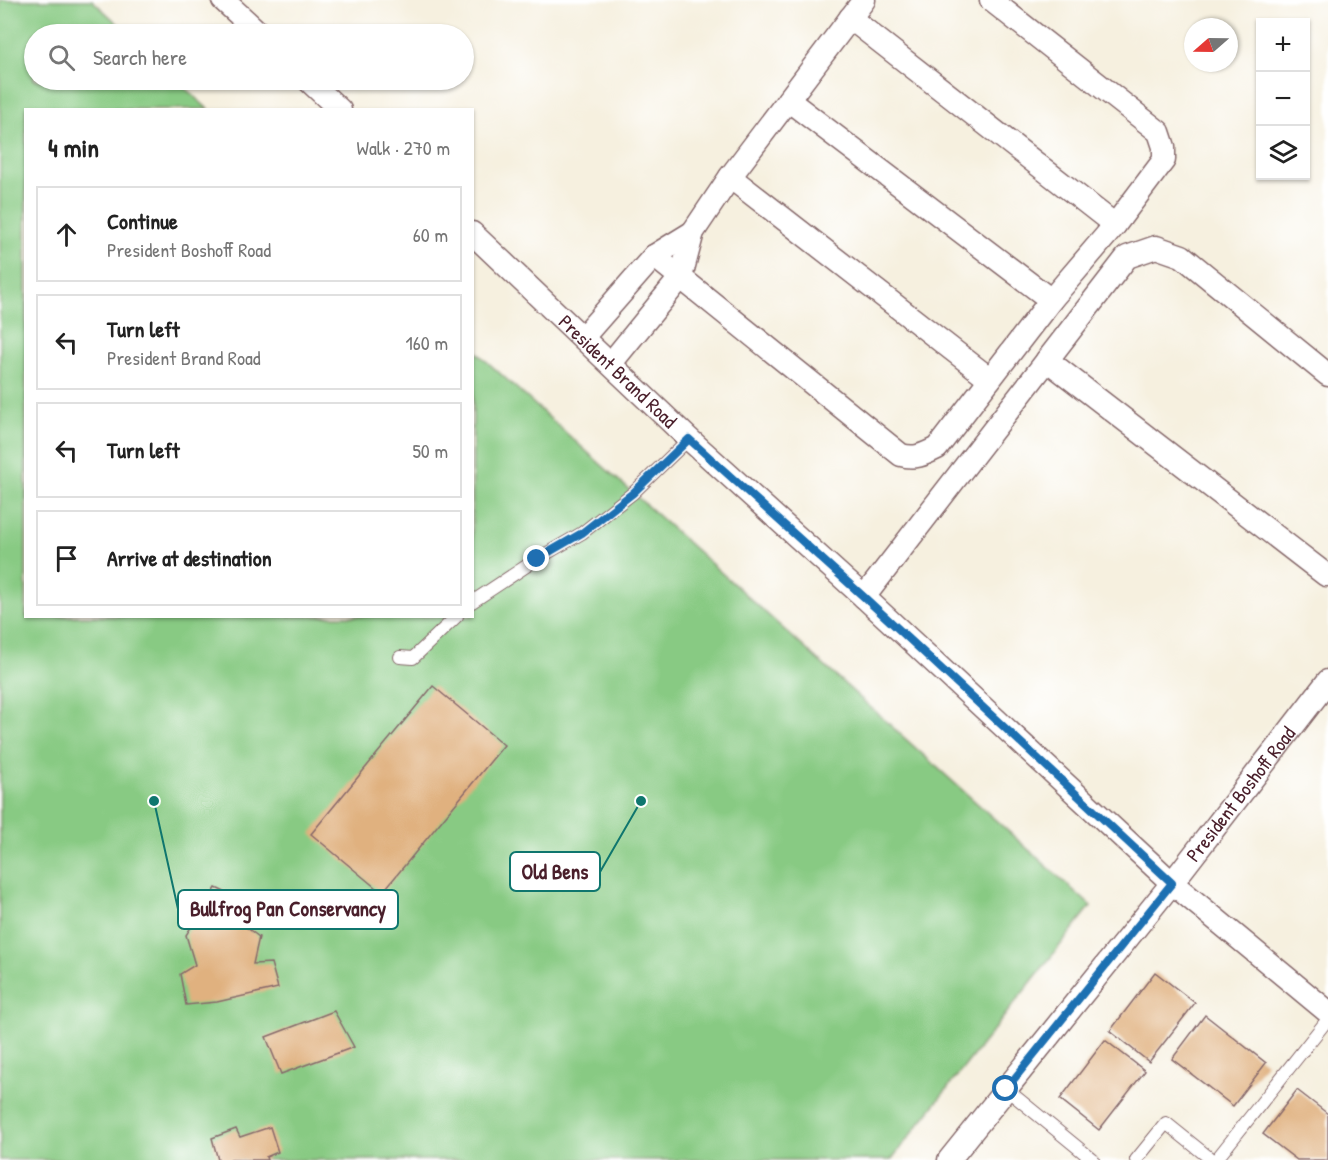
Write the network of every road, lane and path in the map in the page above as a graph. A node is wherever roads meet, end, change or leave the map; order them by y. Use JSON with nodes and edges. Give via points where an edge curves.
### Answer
{"nodes":[{"id":1,"x":223,"y":0,"type":"edge"},
{"id":2,"x":864,"y":0,"type":"edge"},
{"id":3,"x":991,"y":0,"type":"edge"},
{"id":4,"x":850,"y":18,"type":"junction"},
{"id":5,"x":249,"y":24,"type":"edge"},
{"id":6,"x":319,"y":90,"type":"edge"},
{"id":7,"x":788,"y":100,"type":"junction"},
{"id":8,"x":338,"y":108,"type":"edge"},
{"id":9,"x":730,"y":177,"type":"junction"},
{"id":10,"x":1115,"y":225,"type":"junction"},
{"id":11,"x":693,"y":231,"type":"junction"},
{"id":12,"x":474,"y":235,"type":"edge"},
{"id":13,"x":654,"y":256,"type":"junction"},
{"id":14,"x":681,"y":277,"type":"junction"},
{"id":15,"x":1051,"y":300,"type":"junction"},
{"id":16,"x":584,"y":336,"type":"junction"},
{"id":17,"x":1047,"y":360,"type":"junction"},
{"id":18,"x":611,"y":363,"type":"junction"},
{"id":19,"x":1328,"y":375,"type":"edge"},
{"id":20,"x":990,"y":379,"type":"junction"},
{"id":21,"x":689,"y":439,"type":"junction"},
{"id":22,"x":1326,"y":575,"type":"dead end"},
{"id":23,"x":864,"y":597,"type":"junction"},
{"id":24,"x":474,"y":601,"type":"edge"},
{"id":25,"x":455,"y":618,"type":"edge"},
{"id":26,"x":400,"y":657,"type":"dead end"},
{"id":27,"x":1328,"y":681,"type":"edge"},
{"id":28,"x":1172,"y":883,"type":"junction"},
{"id":29,"x":1328,"y":1012,"type":"edge"},
{"id":30,"x":1328,"y":1019,"type":"edge"},
{"id":31,"x":1006,"y":1089,"type":"junction"},
{"id":32,"x":949,"y":1160,"type":"edge"},
{"id":33,"x":1093,"y":1160,"type":"edge"},
{"id":34,"x":1136,"y":1160,"type":"edge"},
{"id":35,"x":1214,"y":1160,"type":"edge"}],
"edges":[{"from":1,"to":5,"type":"street"},
{"from":2,"to":4,"type":"street"},
{"from":3,"to":10,"type":"street","via":[[1159,132],[1164,160]]},
{"from":4,"to":7,"type":"street"},
{"from":4,"to":10,"type":"street"},
{"from":6,"to":8,"type":"street"},
{"from":7,"to":9,"type":"street"},
{"from":7,"to":15,"type":"street"},
{"from":9,"to":11,"type":"street"},
{"from":9,"to":20,"type":"street"},
{"from":10,"to":15,"type":"street"},
{"from":11,"to":13,"type":"street"},
{"from":11,"to":14,"type":"street"},
{"from":12,"to":16,"type":"street","name":"President Brand Road"},
{"from":13,"to":14,"type":"street"},
{"from":13,"to":16,"type":"street"},
{"from":14,"to":18,"type":"street"},
{"from":14,"to":20,"type":"street","via":[[901,455],[923,456],[937,448]]},
{"from":15,"to":20,"type":"street"},
{"from":16,"to":18,"type":"street","name":"President Brand Road"},
{"from":17,"to":19,"type":"street","via":[[1127,257],[1156,246],[1182,256]]},
{"from":17,"to":22,"type":"street"},
{"from":17,"to":23,"type":"street"},
{"from":18,"to":21,"type":"street","name":"President Brand Road"},
{"from":21,"to":23,"type":"street","name":"President Brand Road"},
{"from":21,"to":24,"type":"lane","via":[[633,493],[582,533]]},
{"from":23,"to":28,"type":"street","name":"President Brand Road"},
{"from":25,"to":26,"type":"lane","via":[[413,658]]},
{"from":27,"to":28,"type":"street","name":"President Boshoff Road"},
{"from":28,"to":29,"type":"street","name":"President Brand Road"},
{"from":28,"to":31,"type":"street","name":"President Boshoff Road"},
{"from":30,"to":35,"type":"lane"},
{"from":31,"to":32,"type":"street","name":"President Boshoff Road"},
{"from":31,"to":33,"type":"lane"},
{"from":34,"to":35,"type":"lane","via":[[1166,1123]]}]}
